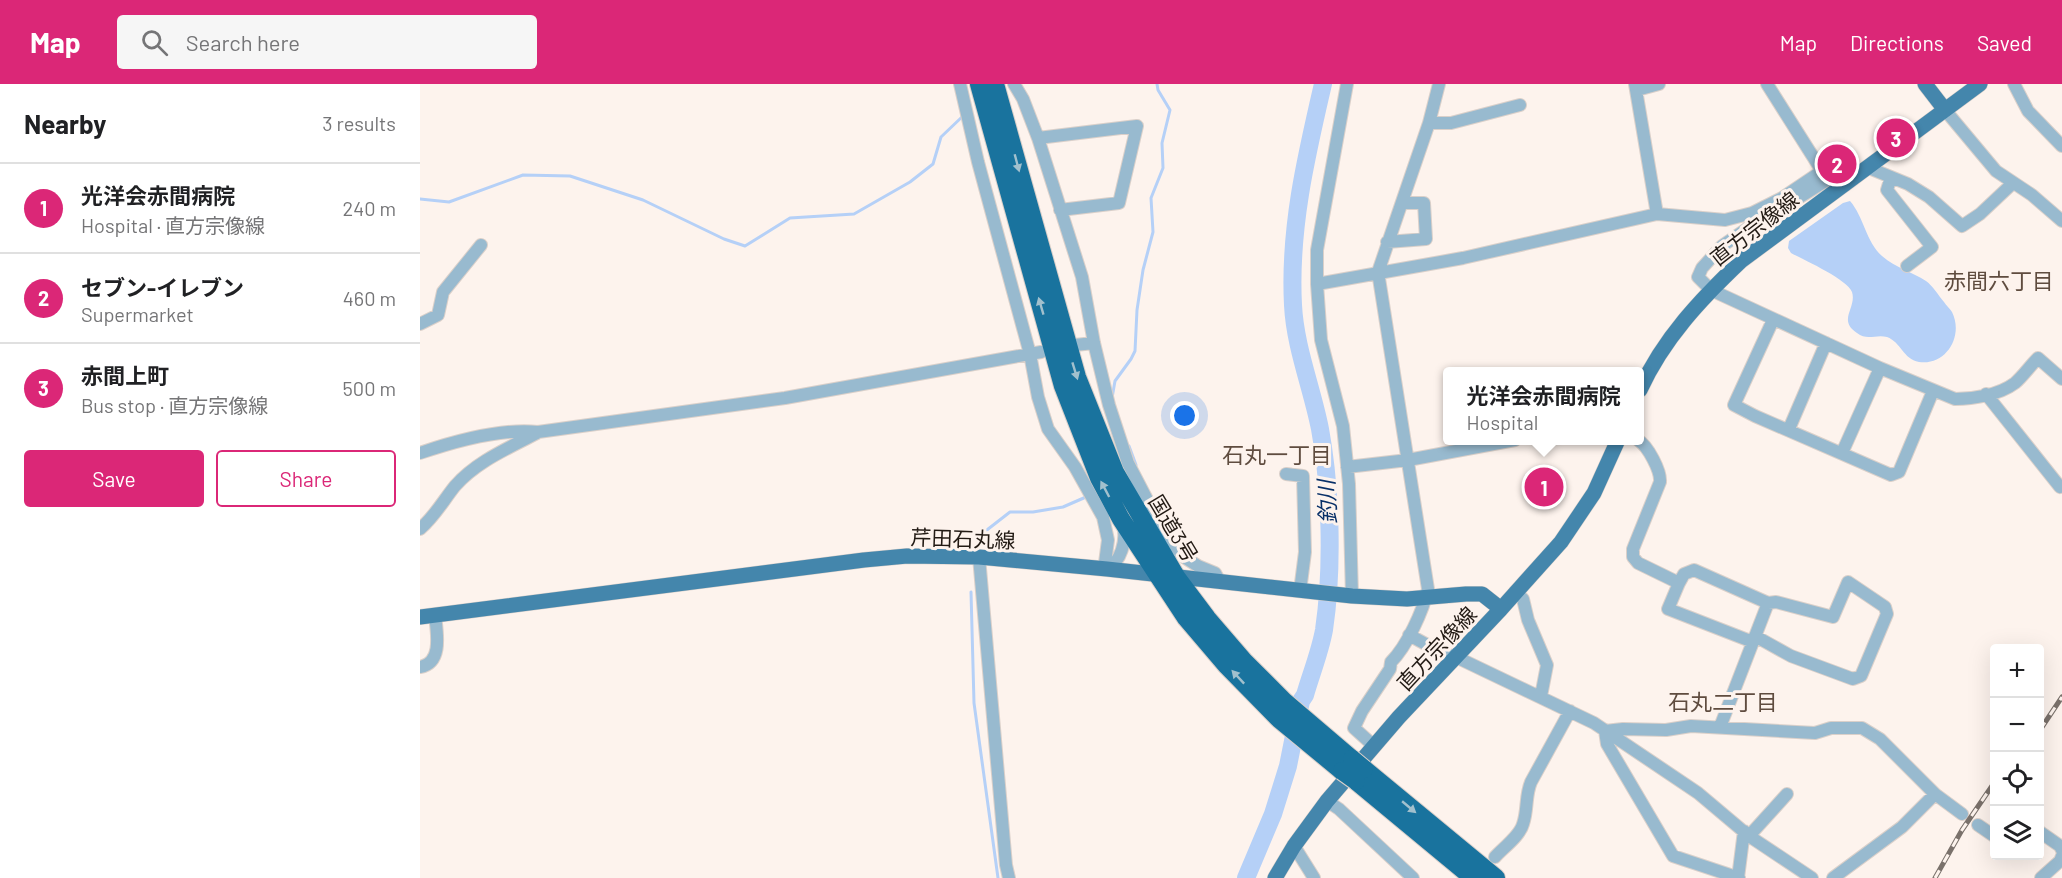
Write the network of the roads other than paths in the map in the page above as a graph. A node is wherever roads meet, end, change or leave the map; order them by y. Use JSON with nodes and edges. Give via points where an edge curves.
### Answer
{"nodes":[{"id":1,"x":960,"y":84,"type":"edge"},
{"id":2,"x":979,"y":84,"type":"edge"},
{"id":3,"x":995,"y":84,"type":"edge"},
{"id":4,"x":1014,"y":84,"type":"edge"},
{"id":5,"x":1347,"y":84,"type":"edge"},
{"id":6,"x":1439,"y":84,"type":"edge"},
{"id":7,"x":1659,"y":84,"type":"edge"},
{"id":8,"x":1767,"y":84,"type":"edge"},
{"id":9,"x":1925,"y":84,"type":"edge"},
{"id":10,"x":1980,"y":84,"type":"edge"},
{"id":11,"x":2014,"y":84,"type":"edge"},
{"id":12,"x":1636,"y":87,"type":"edge"},
{"id":13,"x":1520,"y":105,"type":"dead end"},
{"id":14,"x":994,"y":108,"type":"junction"},
{"id":15,"x":1944,"y":110,"type":"junction"},
{"id":16,"x":1429,"y":123,"type":"junction"},
{"id":17,"x":1038,"y":138,"type":"junction"},
{"id":18,"x":2062,"y":146,"type":"edge"},
{"id":19,"x":1869,"y":168,"type":"junction"},
{"id":20,"x":1891,"y":177,"type":"junction"},
{"id":21,"x":2013,"y":183,"type":"junction"},
{"id":22,"x":1845,"y":185,"type":"junction"},
{"id":23,"x":1782,"y":198,"type":"junction"},
{"id":24,"x":1402,"y":203,"type":"junction"},
{"id":25,"x":1060,"y":210,"type":"junction"},
{"id":26,"x":1657,"y":213,"type":"junction"},
{"id":27,"x":1752,"y":213,"type":"junction"},
{"id":28,"x":2062,"y":221,"type":"edge"},
{"id":29,"x":1387,"y":242,"type":"junction"},
{"id":30,"x":481,"y":245,"type":"dead end"},
{"id":31,"x":1907,"y":266,"type":"dead end"},
{"id":32,"x":1378,"y":272,"type":"junction"},
{"id":33,"x":1317,"y":284,"type":"junction"},
{"id":34,"x":1711,"y":290,"type":"junction"},
{"id":35,"x":1773,"y":320,"type":"junction"},
{"id":36,"x":420,"y":324,"type":"edge"},
{"id":37,"x":1094,"y":342,"type":"junction"},
{"id":38,"x":1826,"y":343,"type":"junction"},
{"id":39,"x":1075,"y":345,"type":"dead end"},
{"id":40,"x":1036,"y":353,"type":"junction"},
{"id":41,"x":1880,"y":368,"type":"junction"},
{"id":42,"x":2062,"y":379,"type":"edge"},
{"id":43,"x":1644,"y":383,"type":"edge"},
{"id":44,"x":1933,"y":392,"type":"junction"},
{"id":45,"x":1986,"y":394,"type":"junction"},
{"id":46,"x":1789,"y":429,"type":"junction"},
{"id":47,"x":538,"y":432,"type":"junction"},
{"id":48,"x":1644,"y":444,"type":"edge"},
{"id":49,"x":1492,"y":445,"type":"edge"},
{"id":50,"x":1615,"y":445,"type":"edge"},
{"id":51,"x":420,"y":453,"type":"edge"},
{"id":52,"x":1842,"y":453,"type":"junction"},
{"id":53,"x":1408,"y":460,"type":"junction"},
{"id":54,"x":1347,"y":467,"type":"junction"},
{"id":55,"x":1286,"y":474,"type":"dead end"},
{"id":56,"x":2062,"y":488,"type":"edge"},
{"id":57,"x":1121,"y":519,"type":"junction"},
{"id":58,"x":420,"y":529,"type":"edge"},
{"id":59,"x":979,"y":557,"type":"junction"},
{"id":60,"x":1107,"y":569,"type":"junction"},
{"id":61,"x":1157,"y":575,"type":"junction"},
{"id":62,"x":1177,"y":578,"type":"junction"},
{"id":63,"x":1220,"y":582,"type":"junction"},
{"id":64,"x":1679,"y":583,"type":"junction"},
{"id":65,"x":1300,"y":591,"type":"junction"},
{"id":66,"x":1515,"y":592,"type":"junction"},
{"id":67,"x":1350,"y":596,"type":"junction"},
{"id":68,"x":1426,"y":598,"type":"junction"},
{"id":69,"x":1768,"y":603,"type":"junction"},
{"id":70,"x":1501,"y":609,"type":"junction"},
{"id":71,"x":428,"y":616,"type":"edge"},
{"id":72,"x":1409,"y":635,"type":"junction"},
{"id":73,"x":1754,"y":639,"type":"junction"},
{"id":74,"x":1456,"y":657,"type":"junction"},
{"id":75,"x":420,"y":667,"type":"edge"},
{"id":76,"x":1541,"y":696,"type":"junction"},
{"id":77,"x":1281,"y":710,"type":"junction"},
{"id":78,"x":1570,"y":711,"type":"junction"},
{"id":79,"x":1720,"y":728,"type":"junction"},
{"id":80,"x":1605,"y":731,"type":"junction"},
{"id":81,"x":1374,"y":746,"type":"junction"},
{"id":82,"x":1354,"y":770,"type":"junction"},
{"id":83,"x":1788,"y":794,"type":"dead end"},
{"id":84,"x":1935,"y":794,"type":"junction"},
{"id":85,"x":1328,"y":801,"type":"junction"},
{"id":86,"x":1962,"y":814,"type":"dead end"},
{"id":87,"x":1978,"y":825,"type":"dead end"},
{"id":88,"x":1747,"y":833,"type":"junction"},
{"id":89,"x":1990,"y":833,"type":"edge"},
{"id":90,"x":2044,"y":835,"type":"edge"},
{"id":91,"x":1294,"y":846,"type":"junction"},
{"id":92,"x":2062,"y":850,"type":"edge"},
{"id":93,"x":2062,"y":856,"type":"edge"},
{"id":94,"x":1495,"y":857,"type":"dead end"},
{"id":95,"x":1008,"y":878,"type":"edge"},
{"id":96,"x":1275,"y":878,"type":"edge"},
{"id":97,"x":1314,"y":878,"type":"edge"},
{"id":98,"x":1413,"y":878,"type":"edge"},
{"id":99,"x":1473,"y":878,"type":"edge"},
{"id":100,"x":1496,"y":878,"type":"edge"},
{"id":101,"x":1739,"y":878,"type":"edge"},
{"id":102,"x":1812,"y":878,"type":"edge"},
{"id":103,"x":1833,"y":878,"type":"edge"},
{"id":104,"x":2042,"y":878,"type":"edge"}],
"edges":[{"from":1,"to":40,"type":"street","via":[[981,172]]},
{"from":2,"to":14,"type":"highway","name":"国道3号"},
{"from":3,"to":14,"type":"highway","name":"国道3号"},
{"from":4,"to":17,"type":"street"},
{"from":5,"to":33,"type":"street","via":[[1317,250]]},
{"from":6,"to":16,"type":"street"},
{"from":7,"to":12,"type":"street"},
{"from":8,"to":23,"type":"street","via":[[1822,171]]},
{"from":9,"to":15,"type":"main road"},
{"from":10,"to":15,"type":"main road","name":"直方宗像線"},
{"from":11,"to":18,"type":"street","via":[[2028,111]]},
{"from":12,"to":26,"type":"street"},
{"from":13,"to":16,"type":"street","via":[[1451,123]]},
{"from":57,"to":14,"type":"highway","name":"国道3号","one_way":true,"via":[[1099,478],[1063,386]]},
{"from":14,"to":62,"type":"highway","name":"国道3号","one_way":true,"via":[[1077,377],[1114,472]]},
{"from":15,"to":19,"type":"main road","name":"直方宗像線"},
{"from":15,"to":21,"type":"street","via":[[1996,171]]},
{"from":16,"to":24,"type":"street"},
{"from":17,"to":25,"type":"street"},
{"from":17,"to":25,"type":"street","via":[[1137,126],[1119,203]]},
{"from":19,"to":20,"type":"street"},
{"from":19,"to":22,"type":"main road","name":"直方宗像線"},
{"from":20,"to":21,"type":"street","via":[[1929,197],[1962,226]]},
{"from":20,"to":31,"type":"street","via":[[1887,190],[1932,247]]},
{"from":21,"to":28,"type":"street"},
{"from":22,"to":23,"type":"street","via":[[1835,175],[1792,202]]},
{"from":22,"to":34,"type":"main road","name":"直方宗像線","via":[[1741,261]]},
{"from":23,"to":27,"type":"street"},
{"from":24,"to":29,"type":"street"},
{"from":24,"to":29,"type":"street","via":[[1424,203],[1426,239]]},
{"from":25,"to":37,"type":"street","via":[[1083,277]]},
{"from":26,"to":27,"type":"street","via":[[1725,220]]},
{"from":26,"to":32,"type":"street","via":[[1463,258]]},
{"from":27,"to":34,"type":"street","via":[[1751,226],[1722,246],[1702,268],[1698,277]]},
{"from":29,"to":32,"type":"street"},
{"from":30,"to":36,"type":"street","via":[[443,292],[438,315]]},
{"from":32,"to":33,"type":"street"},
{"from":32,"to":53,"type":"street"},
{"from":33,"to":54,"type":"street","via":[[1321,340],[1342,426]]},
{"from":34,"to":35,"type":"street"},
{"from":34,"to":43,"type":"main road","name":"直方宗像線","via":[[1671,338]]},
{"from":35,"to":38,"type":"street"},
{"from":35,"to":46,"type":"street","via":[[1734,405]]},
{"from":37,"to":39,"type":"street"},
{"from":37,"to":63,"type":"street","via":[[1128,463],[1166,536],[1184,557],[1215,573]]},
{"from":38,"to":41,"type":"street"},
{"from":38,"to":46,"type":"street"},
{"from":40,"to":47,"type":"street","via":[[785,398]]},
{"from":40,"to":60,"type":"street","via":[[1038,397],[1048,429],[1075,467],[1102,517],[1108,540]]},
{"from":41,"to":44,"type":"street"},
{"from":41,"to":52,"type":"street"},
{"from":42,"to":45,"type":"street","via":[[2038,358],[2014,383]]},
{"from":44,"to":45,"type":"street","via":[[1954,399]]},
{"from":44,"to":52,"type":"street","via":[[1899,472],[1891,475]]},
{"from":45,"to":56,"type":"street"},
{"from":46,"to":52,"type":"street"},
{"from":47,"to":51,"type":"street","via":[[458,440]]},
{"from":47,"to":58,"type":"street","via":[[472,471]]},
{"from":48,"to":64,"type":"street","via":[[1661,474],[1633,557]]},
{"from":49,"to":53,"type":"street"},
{"from":50,"to":66,"type":"main road","name":"直方宗像線","via":[[1580,515]]},
{"from":53,"to":54,"type":"street"},
{"from":53,"to":68,"type":"street","via":[[1428,589]]},
{"from":54,"to":67,"type":"street"},
{"from":55,"to":65,"type":"street","via":[[1303,476],[1305,552]]},
{"from":57,"to":60,"type":"street","via":[[1125,540],[1113,566]]},
{"from":57,"to":61,"type":"highway","name":"国道3号"},
{"from":59,"to":60,"type":"main road","name":"芹田石丸線"},
{"from":59,"to":71,"type":"main road","name":"芹田石丸線","via":[[864,560]]},
{"from":59,"to":95,"type":"street"},
{"from":60,"to":61,"type":"main road","name":"芹田石丸線"},
{"from":61,"to":62,"type":"main road","name":"芹田石丸線"},
{"from":77,"to":61,"type":"highway","name":"国道3号","one_way":true,"via":[[1252,693],[1186,618]]},
{"from":62,"to":63,"type":"main road","name":"芹田石丸線"},
{"from":62,"to":77,"type":"highway","name":"国道3号"},
{"from":63,"to":65,"type":"main road","name":"芹田石丸線"},
{"from":64,"to":69,"type":"street","via":[[1684,574],[1694,570]]},
{"from":64,"to":73,"type":"street","via":[[1668,609]]},
{"from":65,"to":67,"type":"main road","name":"芹田石丸線"},
{"from":66,"to":70,"type":"main road","name":"直方宗像線"},
{"from":66,"to":76,"type":"street","via":[[1523,599],[1547,665]]},
{"from":67,"to":68,"type":"main road","name":"芹田石丸線"},
{"from":68,"to":70,"type":"main road","name":"芹田石丸線","via":[[1482,594]]},
{"from":68,"to":72,"type":"street"},
{"from":69,"to":73,"type":"street"},
{"from":69,"to":73,"type":"street","via":[[1833,617],[1848,582],[1885,607],[1887,614],[1861,676],[1853,679]]},
{"from":70,"to":74,"type":"main road","name":"直方宗像線"},
{"from":71,"to":75,"type":"street","via":[[438,642],[434,660]]},
{"from":72,"to":74,"type":"street"},
{"from":72,"to":81,"type":"street","via":[[1354,728]]},
{"from":73,"to":79,"type":"street"},
{"from":74,"to":76,"type":"street"},
{"from":74,"to":81,"type":"main road","name":"直方宗像線"},
{"from":76,"to":78,"type":"street"},
{"from":77,"to":82,"type":"highway","name":"国道3号"},
{"from":78,"to":80,"type":"street"},
{"from":78,"to":94,"type":"street","via":[[1531,782],[1521,830]]},
{"from":79,"to":80,"type":"street"},
{"from":79,"to":84,"type":"street","via":[[1815,733],[1831,728],[1862,728],[1880,739]]},
{"from":80,"to":88,"type":"street","via":[[1698,793]]},
{"from":80,"to":101,"type":"street","via":[[1607,744],[1673,856]]},
{"from":81,"to":85,"type":"main road","name":"直方宗像線"},
{"from":82,"to":99,"type":"highway","name":"国道3号"},
{"from":82,"to":100,"type":"highway","name":"国道3号","one_way":true},
{"from":83,"to":88,"type":"street"},
{"from":84,"to":86,"type":"street"},
{"from":84,"to":103,"type":"street","via":[[1902,827]]},
{"from":85,"to":91,"type":"main road","name":"直方宗像線"},
{"from":85,"to":98,"type":"street"},
{"from":87,"to":89,"type":"street"},
{"from":88,"to":101,"type":"street"},
{"from":88,"to":102,"type":"street"},
{"from":90,"to":92,"type":"street"},
{"from":91,"to":96,"type":"main road","name":"直方宗像線"},
{"from":91,"to":97,"type":"street"},
{"from":93,"to":104,"type":"street"}]}
